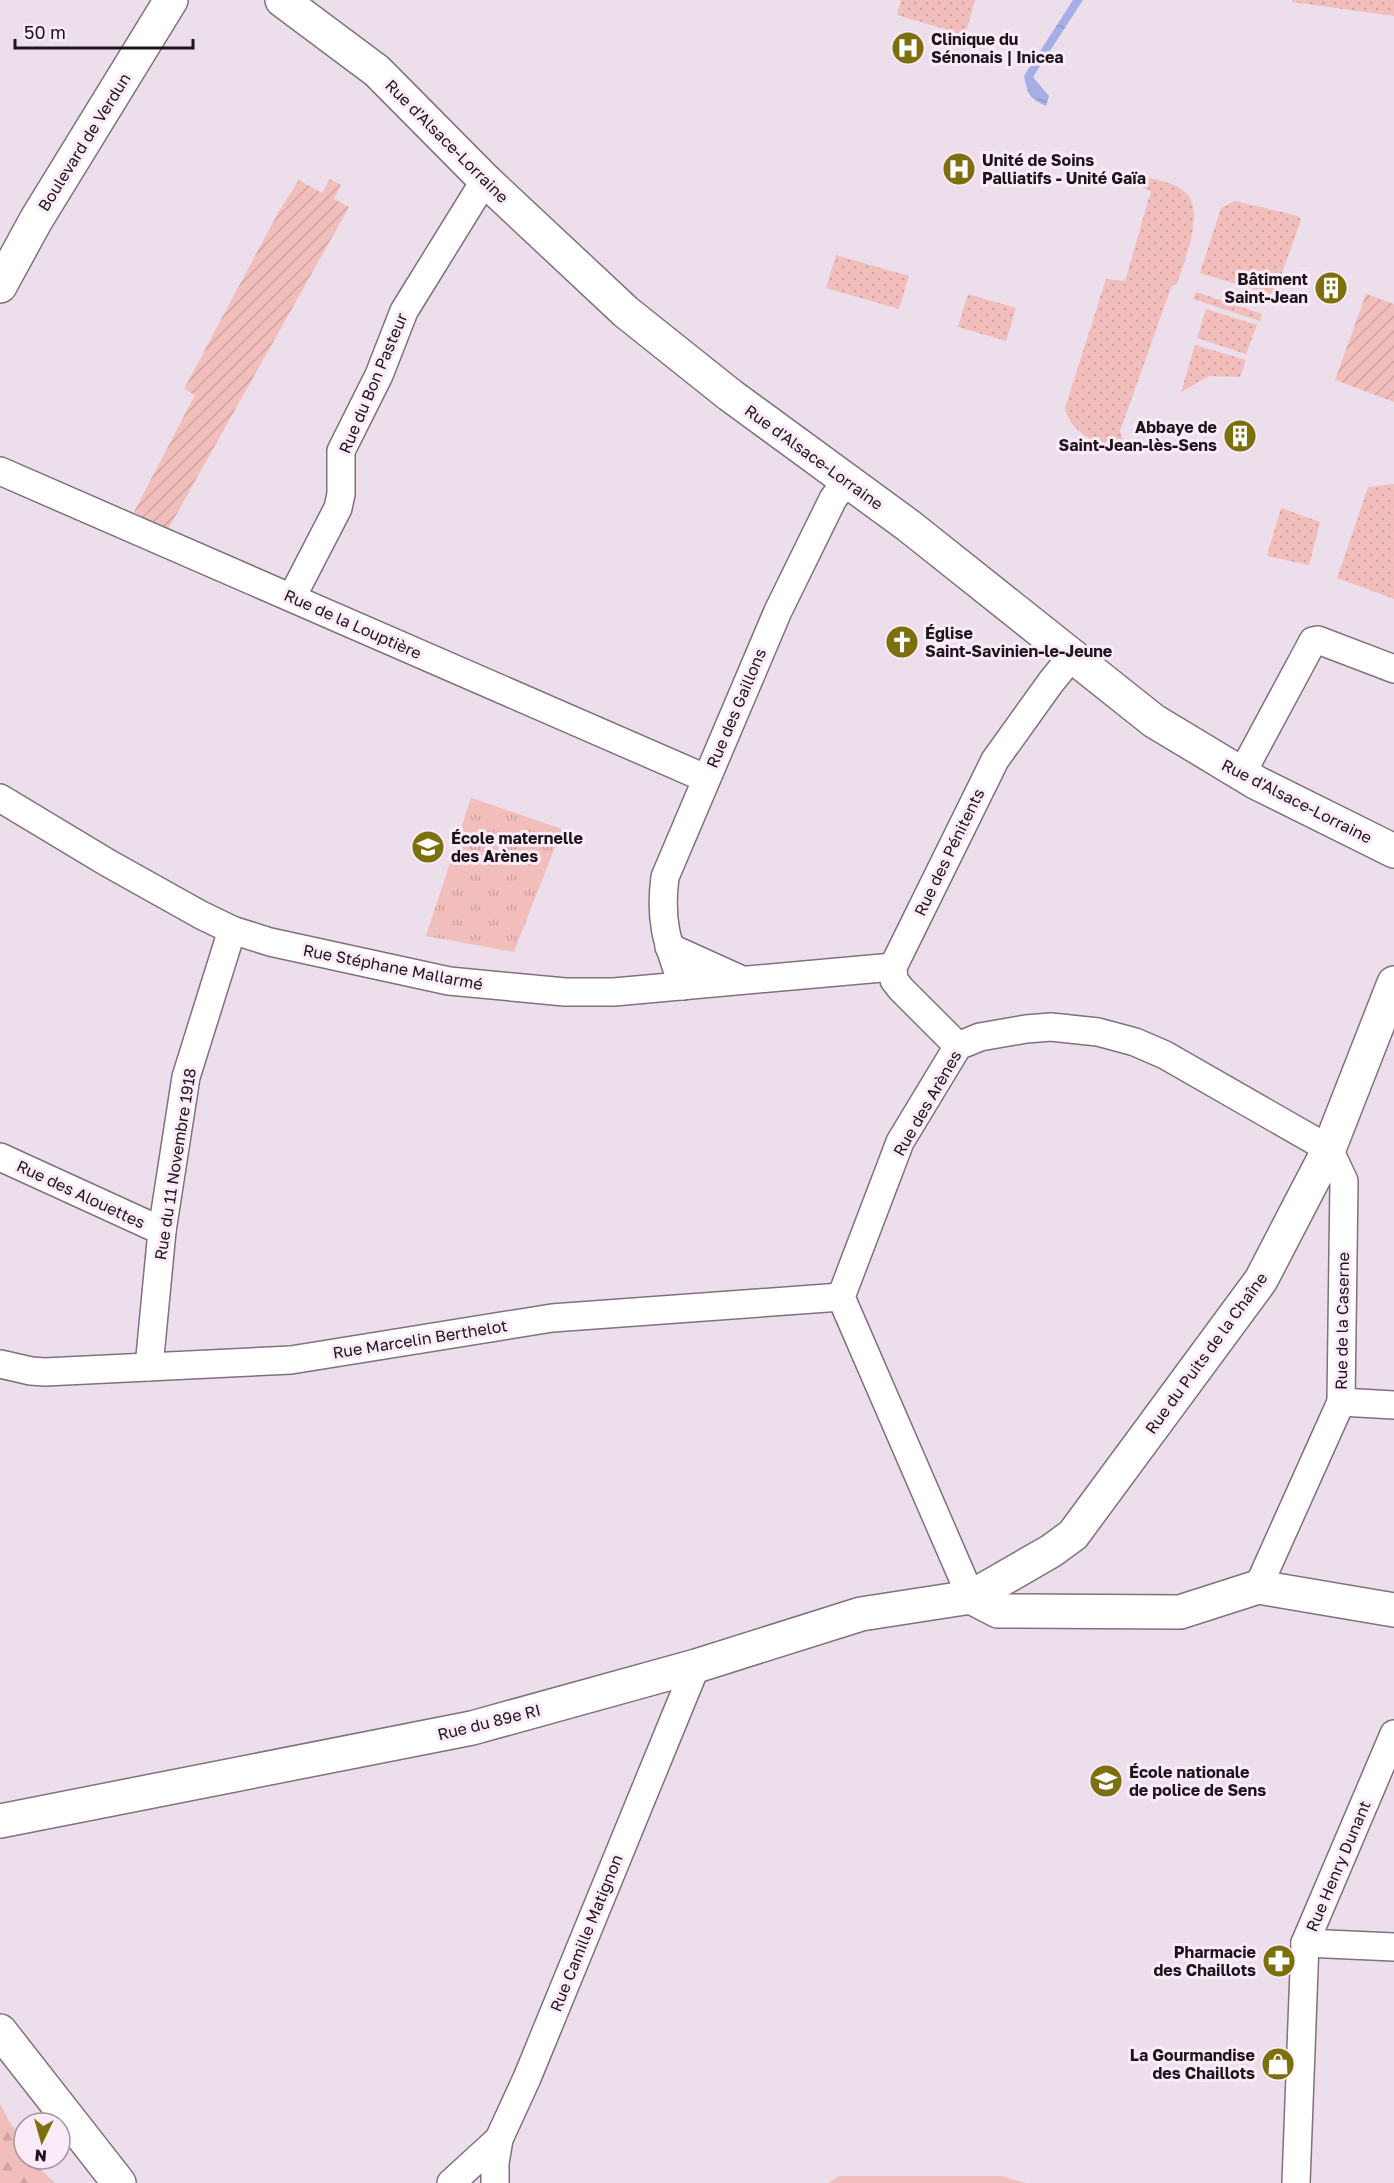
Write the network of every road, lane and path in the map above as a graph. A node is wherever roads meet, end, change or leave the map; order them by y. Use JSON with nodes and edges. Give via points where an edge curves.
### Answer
{"nodes":[{"id":1,"x":171,"y":0,"type":"edge"},
{"id":2,"x":282,"y":0,"type":"edge"},
{"id":3,"x":485,"y":180,"type":"junction"},
{"id":4,"x":0,"y":286,"type":"edge"},
{"id":5,"x":0,"y":471,"type":"edge"},
{"id":6,"x":847,"y":480,"type":"junction"},
{"id":7,"x":292,"y":597,"type":"junction"},
{"id":8,"x":1072,"y":656,"type":"junction"},
{"id":9,"x":1394,"y":669,"type":"edge"},
{"id":10,"x":1241,"y":775,"type":"junction"},
{"id":11,"x":705,"y":778,"type":"junction"},
{"id":12,"x":0,"y":798,"type":"edge"},
{"id":13,"x":1394,"y":851,"type":"edge"},
{"id":14,"x":232,"y":930,"type":"junction"},
{"id":15,"x":669,"y":947,"type":"junction"},
{"id":16,"x":893,"y":967,"type":"junction"},
{"id":17,"x":743,"y":980,"type":"junction"},
{"id":18,"x":1394,"y":983,"type":"edge"},
{"id":19,"x":683,"y":986,"type":"junction"},
{"id":20,"x":958,"y":1046,"type":"junction"},
{"id":21,"x":1329,"y":1149,"type":"junction"},
{"id":22,"x":0,"y":1157,"type":"edge"},
{"id":23,"x":162,"y":1231,"type":"junction"},
{"id":24,"x":841,"y":1297,"type":"junction"},
{"id":25,"x":0,"y":1364,"type":"edge"},
{"id":26,"x":149,"y":1367,"type":"junction"},
{"id":27,"x":1341,"y":1402,"type":"junction"},
{"id":28,"x":1394,"y":1405,"type":"edge"},
{"id":29,"x":1258,"y":1587,"type":"junction"},
{"id":30,"x":971,"y":1597,"type":"junction"},
{"id":31,"x":1394,"y":1610,"type":"edge"},
{"id":32,"x":696,"y":1666,"type":"junction"},
{"id":33,"x":1394,"y":1734,"type":"edge"},
{"id":34,"x":0,"y":1821,"type":"edge"},
{"id":35,"x":1305,"y":1943,"type":"junction"},
{"id":36,"x":1394,"y":1947,"type":"edge"},
{"id":37,"x":0,"y":2031,"type":"edge"},
{"id":38,"x":500,"y":2139,"type":"junction"},
{"id":39,"x":118,"y":2183,"type":"edge"},
{"id":40,"x":451,"y":2183,"type":"edge"},
{"id":41,"x":495,"y":2183,"type":"edge"},
{"id":42,"x":1296,"y":2183,"type":"edge"}],
"edges":[{"from":1,"to":4,"type":"street","name":"Boulevard de Verdun"},
{"from":2,"to":3,"type":"street","name":"Rue d'Alsace-Lorraine","via":[[377,71]]},
{"from":3,"to":6,"type":"street","name":"Rue d'Alsace-Lorraine","via":[[626,312],[730,395]]},
{"from":3,"to":7,"type":"street","name":"Rue du Bon Pasteur","via":[[404,311],[380,375],[341,451],[338,508]]},
{"from":5,"to":7,"type":"street","name":"Rue de la Louptière"},
{"from":6,"to":8,"type":"street","name":"Rue d'Alsace-Lorraine"},
{"from":6,"to":11,"type":"street","name":"Rue des Gaillons","via":[[833,499],[778,611]]},
{"from":7,"to":11,"type":"street","name":"Rue de la Louptière"},
{"from":8,"to":10,"type":"street","name":"Rue d'Alsace-Lorraine","via":[[1154,721]]},
{"from":8,"to":16,"type":"street","name":"Rue des Pénitents","via":[[995,760]]},
{"from":9,"to":10,"type":"street","via":[[1313,641]]},
{"from":10,"to":13,"type":"street","name":"Rue d'Alsace-Lorraine"},
{"from":11,"to":15,"type":"street","name":"Rue des Gaillons","via":[[665,877],[662,912]]},
{"from":12,"to":14,"type":"street","name":"Rue Stéphane Mallarmé","via":[[108,863]]},
{"from":14,"to":19,"type":"street","name":"Rue Stéphane Mallarmé","via":[[449,981],[565,992]]},
{"from":14,"to":23,"type":"street","name":"Rue du 11 Novembre 1918","via":[[186,1077]]},
{"from":15,"to":17,"type":"street"},
{"from":15,"to":19,"type":"street","name":"Rue des Gaillons"},
{"from":16,"to":17,"type":"street","name":"Rue Stéphane Mallarmé"},
{"from":16,"to":20,"type":"street","via":[[894,981]]},
{"from":17,"to":19,"type":"street","name":"Rue Stéphane Mallarmé"},
{"from":18,"to":21,"type":"street","name":"Rue du Puits de la Chaîne"},
{"from":20,"to":21,"type":"street","name":"Rue des Arènes","via":[[980,1037],[1026,1029],[1074,1028],[1107,1034],[1165,1055]]},
{"from":20,"to":24,"type":"street","name":"Rue des Arènes","via":[[900,1142]]},
{"from":21,"to":27,"type":"street","name":"Rue de la Caserne","via":[[1344,1181]]},
{"from":21,"to":30,"type":"street","name":"Rue du Puits de la Chaîne","via":[[1261,1280],[1074,1535]]},
{"from":22,"to":23,"type":"street","name":"Rue des Alouettes"},
{"from":23,"to":26,"type":"street","name":"Rue du 11 Novembre 1918"},
{"from":24,"to":26,"type":"street","name":"Rue Marcelin Berthelot","via":[[552,1318],[291,1360]]},
{"from":24,"to":30,"type":"street"},
{"from":25,"to":26,"type":"street","name":"Rue Marcelin Berthelot","via":[[45,1372]]},
{"from":27,"to":28,"type":"street"},
{"from":27,"to":29,"type":"street","name":"Rue de la Caserne"},
{"from":29,"to":30,"type":"street","via":[[1180,1612],[998,1611]]},
{"from":29,"to":31,"type":"street"},
{"from":30,"to":32,"type":"street","name":"Rue du 89e RI","via":[[861,1614]]},
{"from":32,"to":34,"type":"street","name":"Rue du 89e RI","via":[[472,1728]]},
{"from":32,"to":38,"type":"street","name":"Rue Camille Matignon"},
{"from":33,"to":35,"type":"street","name":"Rue Henry Dunant"},
{"from":35,"to":36,"type":"street"},
{"from":35,"to":42,"type":"street","name":"Rue Henry Dunant"},
{"from":37,"to":39,"type":"street"},
{"from":38,"to":40,"type":"street","name":"Rue Camille Matignon"},
{"from":38,"to":41,"type":"street"}]}
